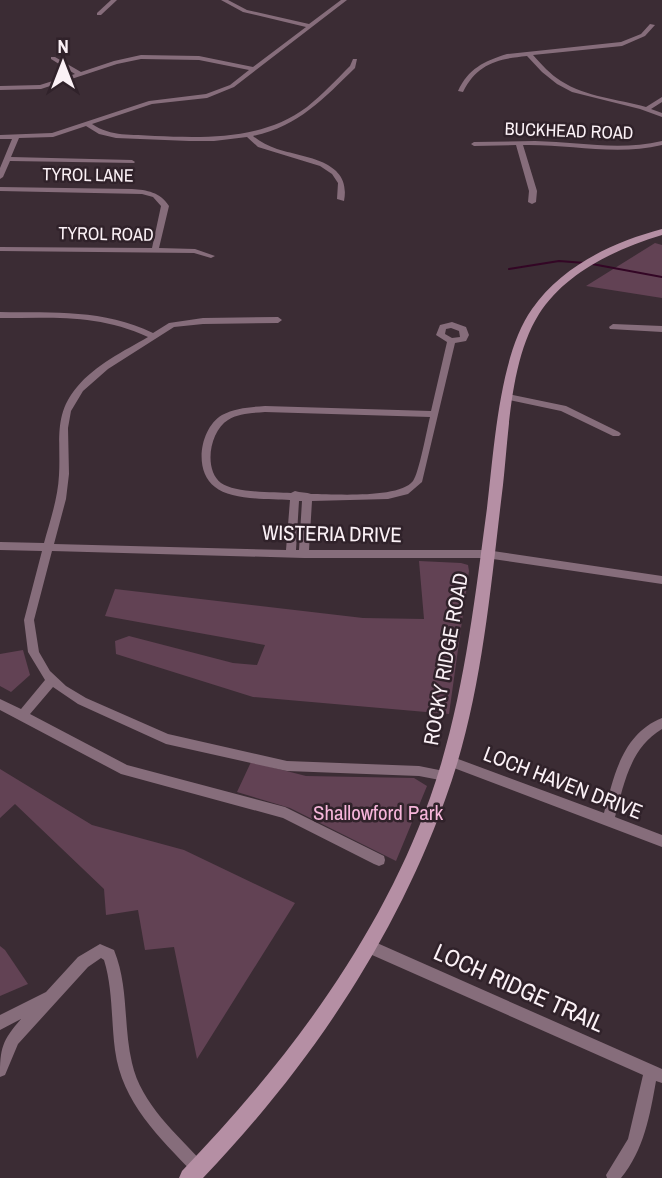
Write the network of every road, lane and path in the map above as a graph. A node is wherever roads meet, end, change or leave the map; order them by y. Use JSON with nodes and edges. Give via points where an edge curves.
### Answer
{"nodes":[{"id":1,"x":114,"y":0,"type":"edge"},
{"id":2,"x":224,"y":0,"type":"edge"},
{"id":3,"x":344,"y":0,"type":"edge"},
{"id":4,"x":99,"y":14,"type":"dead end"},
{"id":5,"x":652,"y":25,"type":"dead end"},
{"id":6,"x":311,"y":26,"type":"junction"},
{"id":7,"x":528,"y":54,"type":"junction"},
{"id":8,"x":53,"y":58,"type":"dead end"},
{"id":9,"x":355,"y":60,"type":"dead end"},
{"id":10,"x":253,"y":69,"type":"junction"},
{"id":11,"x":80,"y":74,"type":"junction"},
{"id":12,"x":0,"y":88,"type":"edge"},
{"id":13,"x":461,"y":91,"type":"dead end"},
{"id":14,"x":662,"y":99,"type":"edge"},
{"id":15,"x":648,"y":108,"type":"junction"},
{"id":16,"x":662,"y":115,"type":"edge"},
{"id":17,"x":87,"y":124,"type":"junction"},
{"id":18,"x":0,"y":136,"type":"edge"},
{"id":19,"x":16,"y":137,"type":"junction"},
{"id":20,"x":250,"y":137,"type":"junction"},
{"id":21,"x":662,"y":143,"type":"edge"},
{"id":22,"x":474,"y":144,"type":"dead end"},
{"id":23,"x":519,"y":144,"type":"junction"},
{"id":24,"x":8,"y":159,"type":"junction"},
{"id":25,"x":132,"y":162,"type":"dead end"},
{"id":26,"x":0,"y":177,"type":"edge"},
{"id":27,"x":0,"y":189,"type":"edge"},
{"id":28,"x":341,"y":199,"type":"dead end"},
{"id":29,"x":532,"y":202,"type":"dead end"},
{"id":30,"x":662,"y":232,"type":"edge"},
{"id":31,"x":0,"y":249,"type":"edge"},
{"id":32,"x":155,"y":251,"type":"junction"},
{"id":33,"x":211,"y":256,"type":"dead end"},
{"id":34,"x":0,"y":315,"type":"edge"},
{"id":35,"x":278,"y":320,"type":"dead end"},
{"id":36,"x":613,"y":327,"type":"dead end"},
{"id":37,"x":662,"y":328,"type":"edge"},
{"id":38,"x":151,"y":335,"type":"junction"},
{"id":39,"x":450,"y":341,"type":"dead end"},
{"id":40,"x":508,"y":397,"type":"junction"},
{"id":41,"x":435,"y":414,"type":"junction"},
{"id":42,"x":616,"y":434,"type":"dead end"},
{"id":43,"x":295,"y":495,"type":"junction"},
{"id":44,"x":307,"y":496,"type":"junction"},
{"id":45,"x":0,"y":546,"type":"edge"},
{"id":46,"x":48,"y":547,"type":"junction"},
{"id":47,"x":292,"y":553,"type":"junction"},
{"id":48,"x":304,"y":554,"type":"junction"},
{"id":49,"x":486,"y":554,"type":"junction"},
{"id":50,"x":662,"y":580,"type":"edge"},
{"id":51,"x":51,"y":681,"type":"junction"},
{"id":52,"x":0,"y":705,"type":"edge"},
{"id":53,"x":22,"y":716,"type":"junction"},
{"id":54,"x":662,"y":723,"type":"edge"},
{"id":55,"x":447,"y":769,"type":"junction"},
{"id":56,"x":608,"y":821,"type":"junction"},
{"id":57,"x":662,"y":841,"type":"edge"},
{"id":58,"x":379,"y":860,"type":"dead end"},
{"id":59,"x":368,"y":946,"type":"junction"},
{"id":60,"x":54,"y":994,"type":"junction"},
{"id":61,"x":0,"y":1023,"type":"edge"},
{"id":62,"x":0,"y":1070,"type":"edge"},
{"id":63,"x":657,"y":1074,"type":"edge"},
{"id":64,"x":194,"y":1174,"type":"edge"},
{"id":65,"x":614,"y":1175,"type":"dead end"}],
"edges":[{"from":1,"to":4,"type":"street"},
{"from":2,"to":6,"type":"street","via":[[245,11]]},
{"from":3,"to":6,"type":"street"},
{"from":5,"to":7,"type":"street","via":[[643,35],[622,44]]},
{"from":6,"to":10,"type":"street"},
{"from":7,"to":13,"type":"street","via":[[480,66],[465,79]]},
{"from":7,"to":15,"type":"street","via":[[559,84],[599,99]]},
{"from":8,"to":11,"type":"street"},
{"from":9,"to":20,"type":"street","via":[[307,111]]},
{"from":10,"to":11,"type":"street","via":[[199,58],[141,57]]},
{"from":10,"to":17,"type":"street","via":[[217,93],[151,102]]},
{"from":11,"to":12,"type":"street","via":[[41,87]]},
{"from":14,"to":15,"type":"street"},
{"from":15,"to":16,"type":"street"},
{"from":17,"to":19,"type":"street","via":[[53,135]]},
{"from":17,"to":20,"type":"street","via":[[116,136]]},
{"from":18,"to":19,"type":"street"},
{"from":19,"to":24,"type":"street"},
{"from":20,"to":28,"type":"street","via":[[266,150],[307,158],[328,168],[341,182]]},
{"from":21,"to":23,"type":"street","name":"BUCKHEAD ROAD","via":[[636,150]]},
{"from":22,"to":23,"type":"street","name":"BUCKHEAD ROAD"},
{"from":23,"to":29,"type":"street"},
{"from":24,"to":25,"type":"street"},
{"from":24,"to":26,"type":"street"},
{"from":27,"to":32,"type":"street","name":"TYROL LANE","via":[[150,194],[165,206]]},
{"from":30,"to":40,"type":"main road","name":"ROCKY RIDGE ROAD","via":[[607,252],[565,280],[525,329]]},
{"from":31,"to":32,"type":"street","name":"TYROL ROAD"},
{"from":32,"to":33,"type":"street","name":"TYROL ROAD","via":[[195,251]]},
{"from":34,"to":38,"type":"street","via":[[109,318]]},
{"from":35,"to":38,"type":"street","via":[[181,322]]},
{"from":36,"to":37,"type":"street"},
{"from":38,"to":46,"type":"street","via":[[94,376],[71,404],[62,436],[63,487]]},
{"from":39,"to":41,"type":"street"},
{"from":40,"to":42,"type":"street","via":[[563,408]]},
{"from":40,"to":49,"type":"main road","name":"ROCKY RIDGE ROAD"},
{"from":41,"to":43,"type":"street","via":[[251,410],[228,415],[215,426],[208,466],[219,486],[239,493]]},
{"from":41,"to":44,"type":"street","via":[[421,474],[409,490],[379,497]]},
{"from":43,"to":44,"type":"street"},
{"from":43,"to":47,"type":"street"},
{"from":44,"to":48,"type":"street"},
{"from":45,"to":46,"type":"street","name":"WISTERIA DRIVE"},
{"from":46,"to":47,"type":"street","name":"WISTERIA DRIVE"},
{"from":46,"to":51,"type":"street","via":[[29,620],[34,652]]},
{"from":47,"to":48,"type":"street","name":"WISTERIA DRIVE"},
{"from":48,"to":49,"type":"street","name":"WISTERIA DRIVE"},
{"from":49,"to":50,"type":"street","name":"WISTERIA DRIVE"},
{"from":49,"to":55,"type":"main road","name":"ROCKY RIDGE ROAD","via":[[466,691]]},
{"from":51,"to":53,"type":"street"},
{"from":51,"to":55,"type":"street","name":"LOCH HAVEN DRIVE","via":[[93,707],[182,744],[287,766]]},
{"from":52,"to":53,"type":"street"},
{"from":53,"to":58,"type":"street","via":[[125,770],[285,813]]},
{"from":54,"to":56,"type":"street","via":[[633,745]]},
{"from":55,"to":56,"type":"street","name":"LOCH HAVEN DRIVE"},
{"from":55,"to":59,"type":"main road","name":"ROCKY RIDGE ROAD","via":[[411,867]]},
{"from":56,"to":57,"type":"street","name":"LOCH HAVEN DRIVE"},
{"from":59,"to":63,"type":"street","name":"LOCH RIDGE TRAIL"},
{"from":59,"to":64,"type":"main road","name":"ROCKY RIDGE ROAD","via":[[276,1082]]},
{"from":60,"to":61,"type":"street"},
{"from":60,"to":62,"type":"street","via":[[13,1039]]},
{"from":60,"to":64,"type":"street","via":[[83,962],[100,951],[109,955],[115,968],[129,1079]]},
{"from":63,"to":65,"type":"street","name":"LOCH RIDGE TRAIL","via":[[633,1149]]}]}
